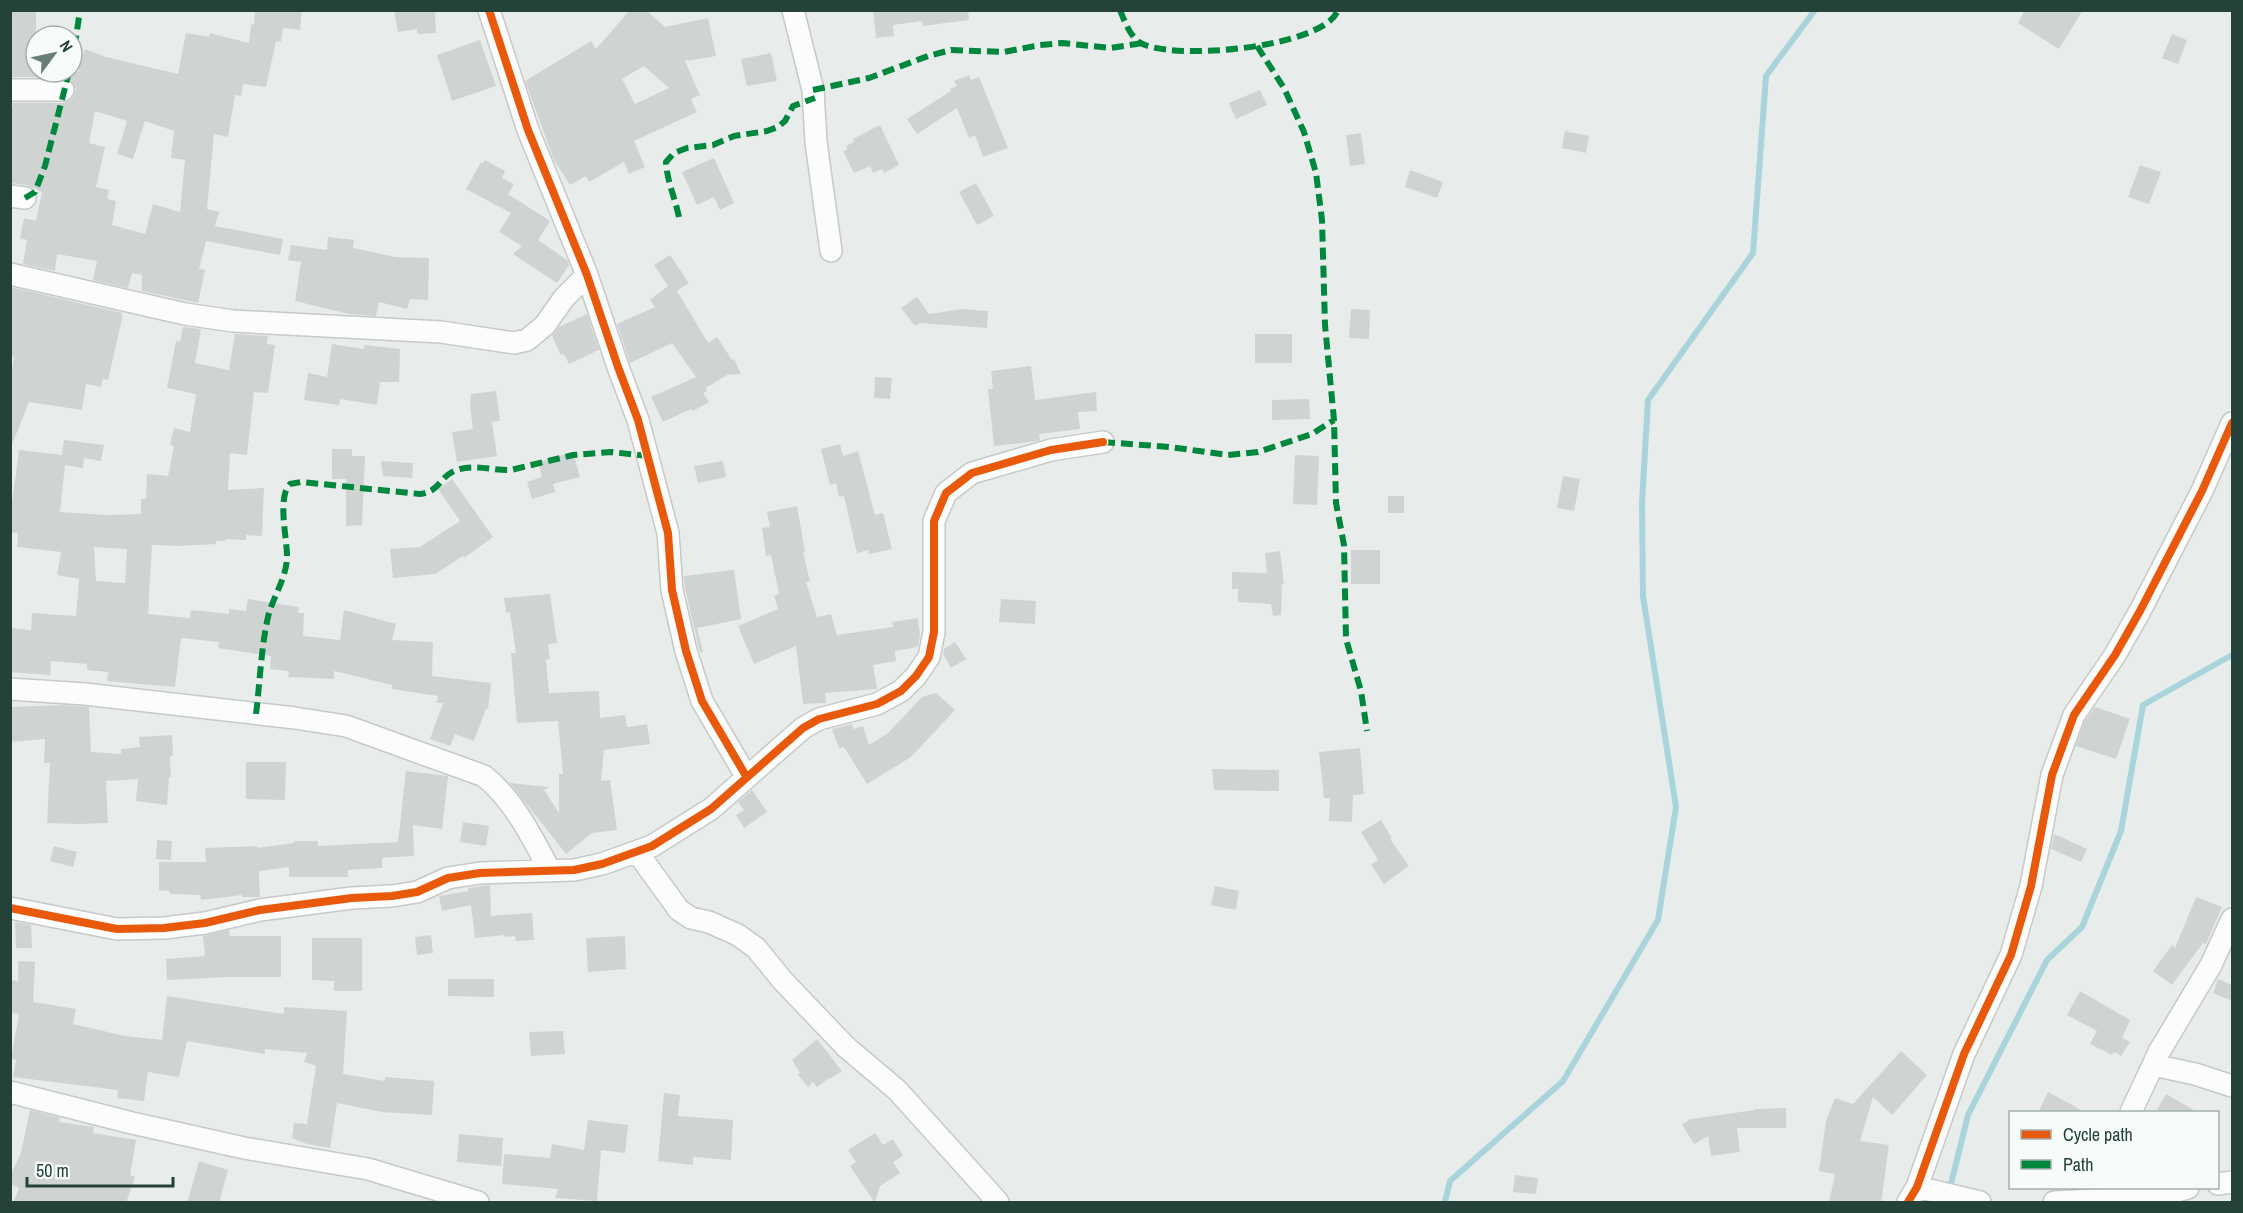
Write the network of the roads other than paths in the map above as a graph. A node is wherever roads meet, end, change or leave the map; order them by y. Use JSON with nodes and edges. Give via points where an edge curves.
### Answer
{"nodes":[{"id":1,"x":489,"y":10,"type":"edge"},
{"id":2,"x":793,"y":10,"type":"edge"},
{"id":3,"x":10,"y":90,"type":"edge"},
{"id":4,"x":63,"y":90,"type":"dead end"},
{"id":5,"x":831,"y":251,"type":"dead end"},
{"id":6,"x":10,"y":274,"type":"edge"},
{"id":7,"x":587,"y":275,"type":"junction"},
{"id":8,"x":2232,"y":423,"type":"edge"},
{"id":9,"x":1103,"y":442,"type":"dead end"},
{"id":10,"x":10,"y":688,"type":"edge"},
{"id":11,"x":747,"y":776,"type":"junction"},
{"id":12,"x":637,"y":852,"type":"junction"},
{"id":13,"x":550,"y":871,"type":"junction"},
{"id":14,"x":10,"y":908,"type":"edge"},
{"id":15,"x":2232,"y":918,"type":"edge"},
{"id":16,"x":2154,"y":1065,"type":"junction"},
{"id":17,"x":2232,"y":1086,"type":"edge"},
{"id":18,"x":10,"y":1092,"type":"edge"},
{"id":19,"x":2132,"y":1111,"type":"edge"},
{"id":20,"x":2184,"y":1189,"type":"edge"},
{"id":21,"x":2092,"y":1194,"type":"edge"},
{"id":22,"x":1913,"y":1195,"type":"edge"},
{"id":23,"x":1976,"y":1202,"type":"edge"},
{"id":24,"x":478,"y":1203,"type":"edge"},
{"id":25,"x":998,"y":1203,"type":"edge"},
{"id":26,"x":2054,"y":1203,"type":"edge"}],
"edges":[{"from":1,"to":7,"type":"street","via":[[528,130]]},
{"from":2,"to":5,"type":"street","via":[[813,90]]},
{"from":3,"to":4,"type":"street"},
{"from":6,"to":7,"type":"street","via":[[194,315],[302,326],[441,332],[514,343],[545,326],[564,298]]},
{"from":7,"to":11,"type":"street","via":[[643,438],[668,533],[672,590],[686,651],[702,701]]},
{"from":8,"to":22,"type":"street","via":[[2140,611],[2074,715],[2052,775],[2031,886],[2011,955],[1964,1054]]},
{"from":9,"to":11,"type":"street","via":[[1051,450],[983,469],[946,493],[934,521],[934,632],[929,657],[916,676],[901,692],[877,704],[819,718]]},
{"from":10,"to":13,"type":"street","via":[[296,718],[346,726],[379,737],[484,776],[511,804]]},
{"from":11,"to":12,"type":"street","via":[[711,809]]},
{"from":12,"to":13,"type":"street","via":[[602,864]]},
{"from":12,"to":25,"type":"street","via":[[679,910],[738,935],[756,948],[846,1047],[897,1089]]},
{"from":13,"to":14,"type":"street","via":[[480,873],[448,878],[417,892],[260,910],[164,928],[117,929]]},
{"from":15,"to":16,"type":"street","via":[[2211,965]]},
{"from":16,"to":17,"type":"street"},
{"from":16,"to":19,"type":"street"},
{"from":18,"to":24,"type":"street","via":[[244,1148],[368,1169]]},
{"from":20,"to":21,"type":"street","via":[[2160,1196]]},
{"from":21,"to":26,"type":"street"},
{"from":22,"to":23,"type":"street"}]}
